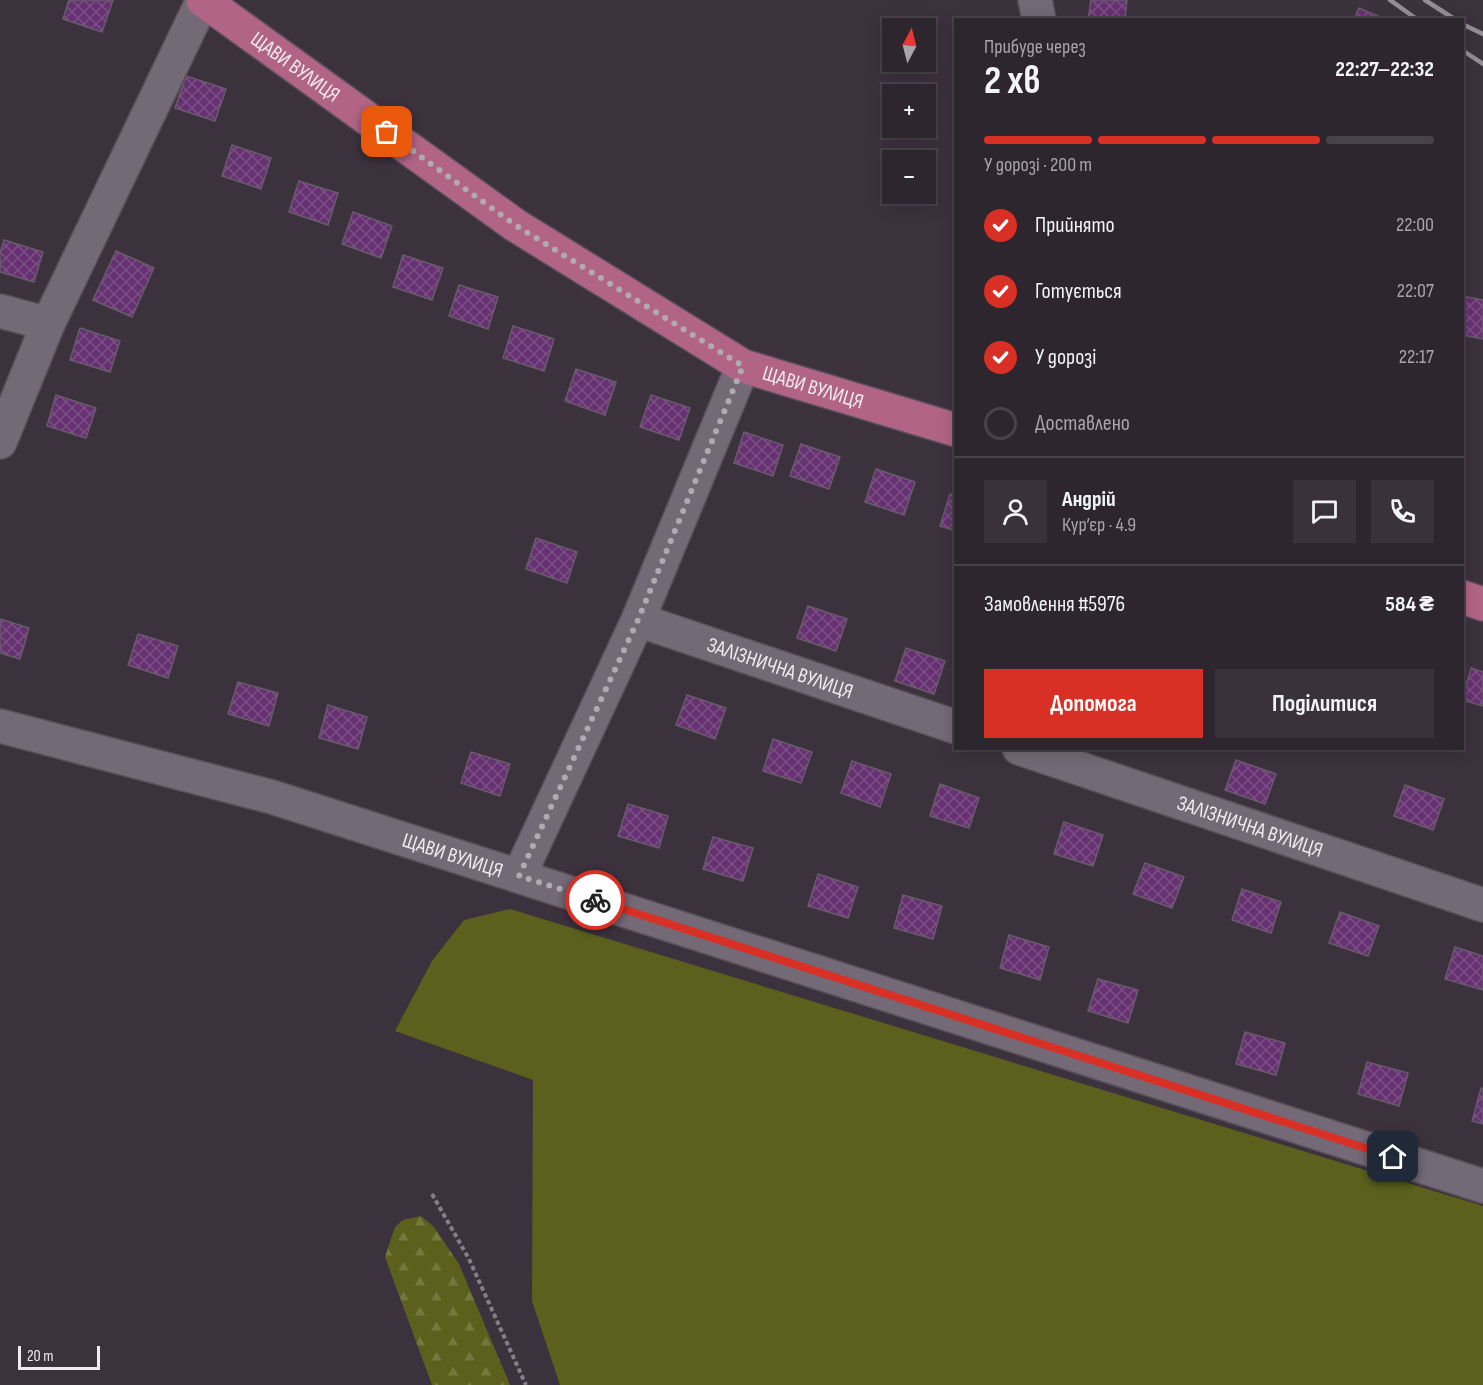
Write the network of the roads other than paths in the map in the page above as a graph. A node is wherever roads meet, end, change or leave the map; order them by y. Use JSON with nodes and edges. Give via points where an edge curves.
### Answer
{"nodes":[{"id":1,"x":203,"y":0,"type":"edge"},
{"id":2,"x":1035,"y":0,"type":"edge"},
{"id":3,"x":1039,"y":18,"type":"edge"},
{"id":4,"x":0,"y":311,"type":"edge"},
{"id":5,"x":48,"y":324,"type":"junction"},
{"id":6,"x":743,"y":366,"type":"junction"},
{"id":7,"x":954,"y":429,"type":"edge"},
{"id":8,"x":0,"y":442,"type":"edge"},
{"id":9,"x":1464,"y":598,"type":"edge"},
{"id":10,"x":1483,"y":604,"type":"edge"},
{"id":11,"x":638,"y":620,"type":"junction"},
{"id":12,"x":0,"y":726,"type":"edge"},
{"id":13,"x":954,"y":726,"type":"edge"},
{"id":14,"x":1026,"y":750,"type":"edge"},
{"id":15,"x":519,"y":876,"type":"junction"},
{"id":16,"x":1483,"y":905,"type":"edge"},
{"id":17,"x":1483,"y":1186,"type":"edge"}],
"edges":[{"from":1,"to":5,"type":"street"},
{"from":1,"to":6,"type":"main road","name":"ЩАВИ ВУЛИЦЯ","via":[[515,225]]},
{"from":2,"to":3,"type":"street"},
{"from":4,"to":5,"type":"street"},
{"from":5,"to":8,"type":"street"},
{"from":6,"to":7,"type":"main road","name":"ЩАВИ ВУЛИЦЯ"},
{"from":6,"to":11,"type":"street"},
{"from":9,"to":10,"type":"main road"},
{"from":11,"to":13,"type":"street","name":"ЗАЛІЗНИЧНА ВУЛИЦЯ"},
{"from":11,"to":15,"type":"street"},
{"from":12,"to":15,"type":"street","name":"ЩАВИ ВУЛИЦЯ","via":[[272,797]]},
{"from":14,"to":16,"type":"street","name":"ЗАЛІЗНИЧНА ВУЛИЦЯ"},
{"from":15,"to":17,"type":"street","name":"ЩАВИ ВУЛИЦЯ"}]}
